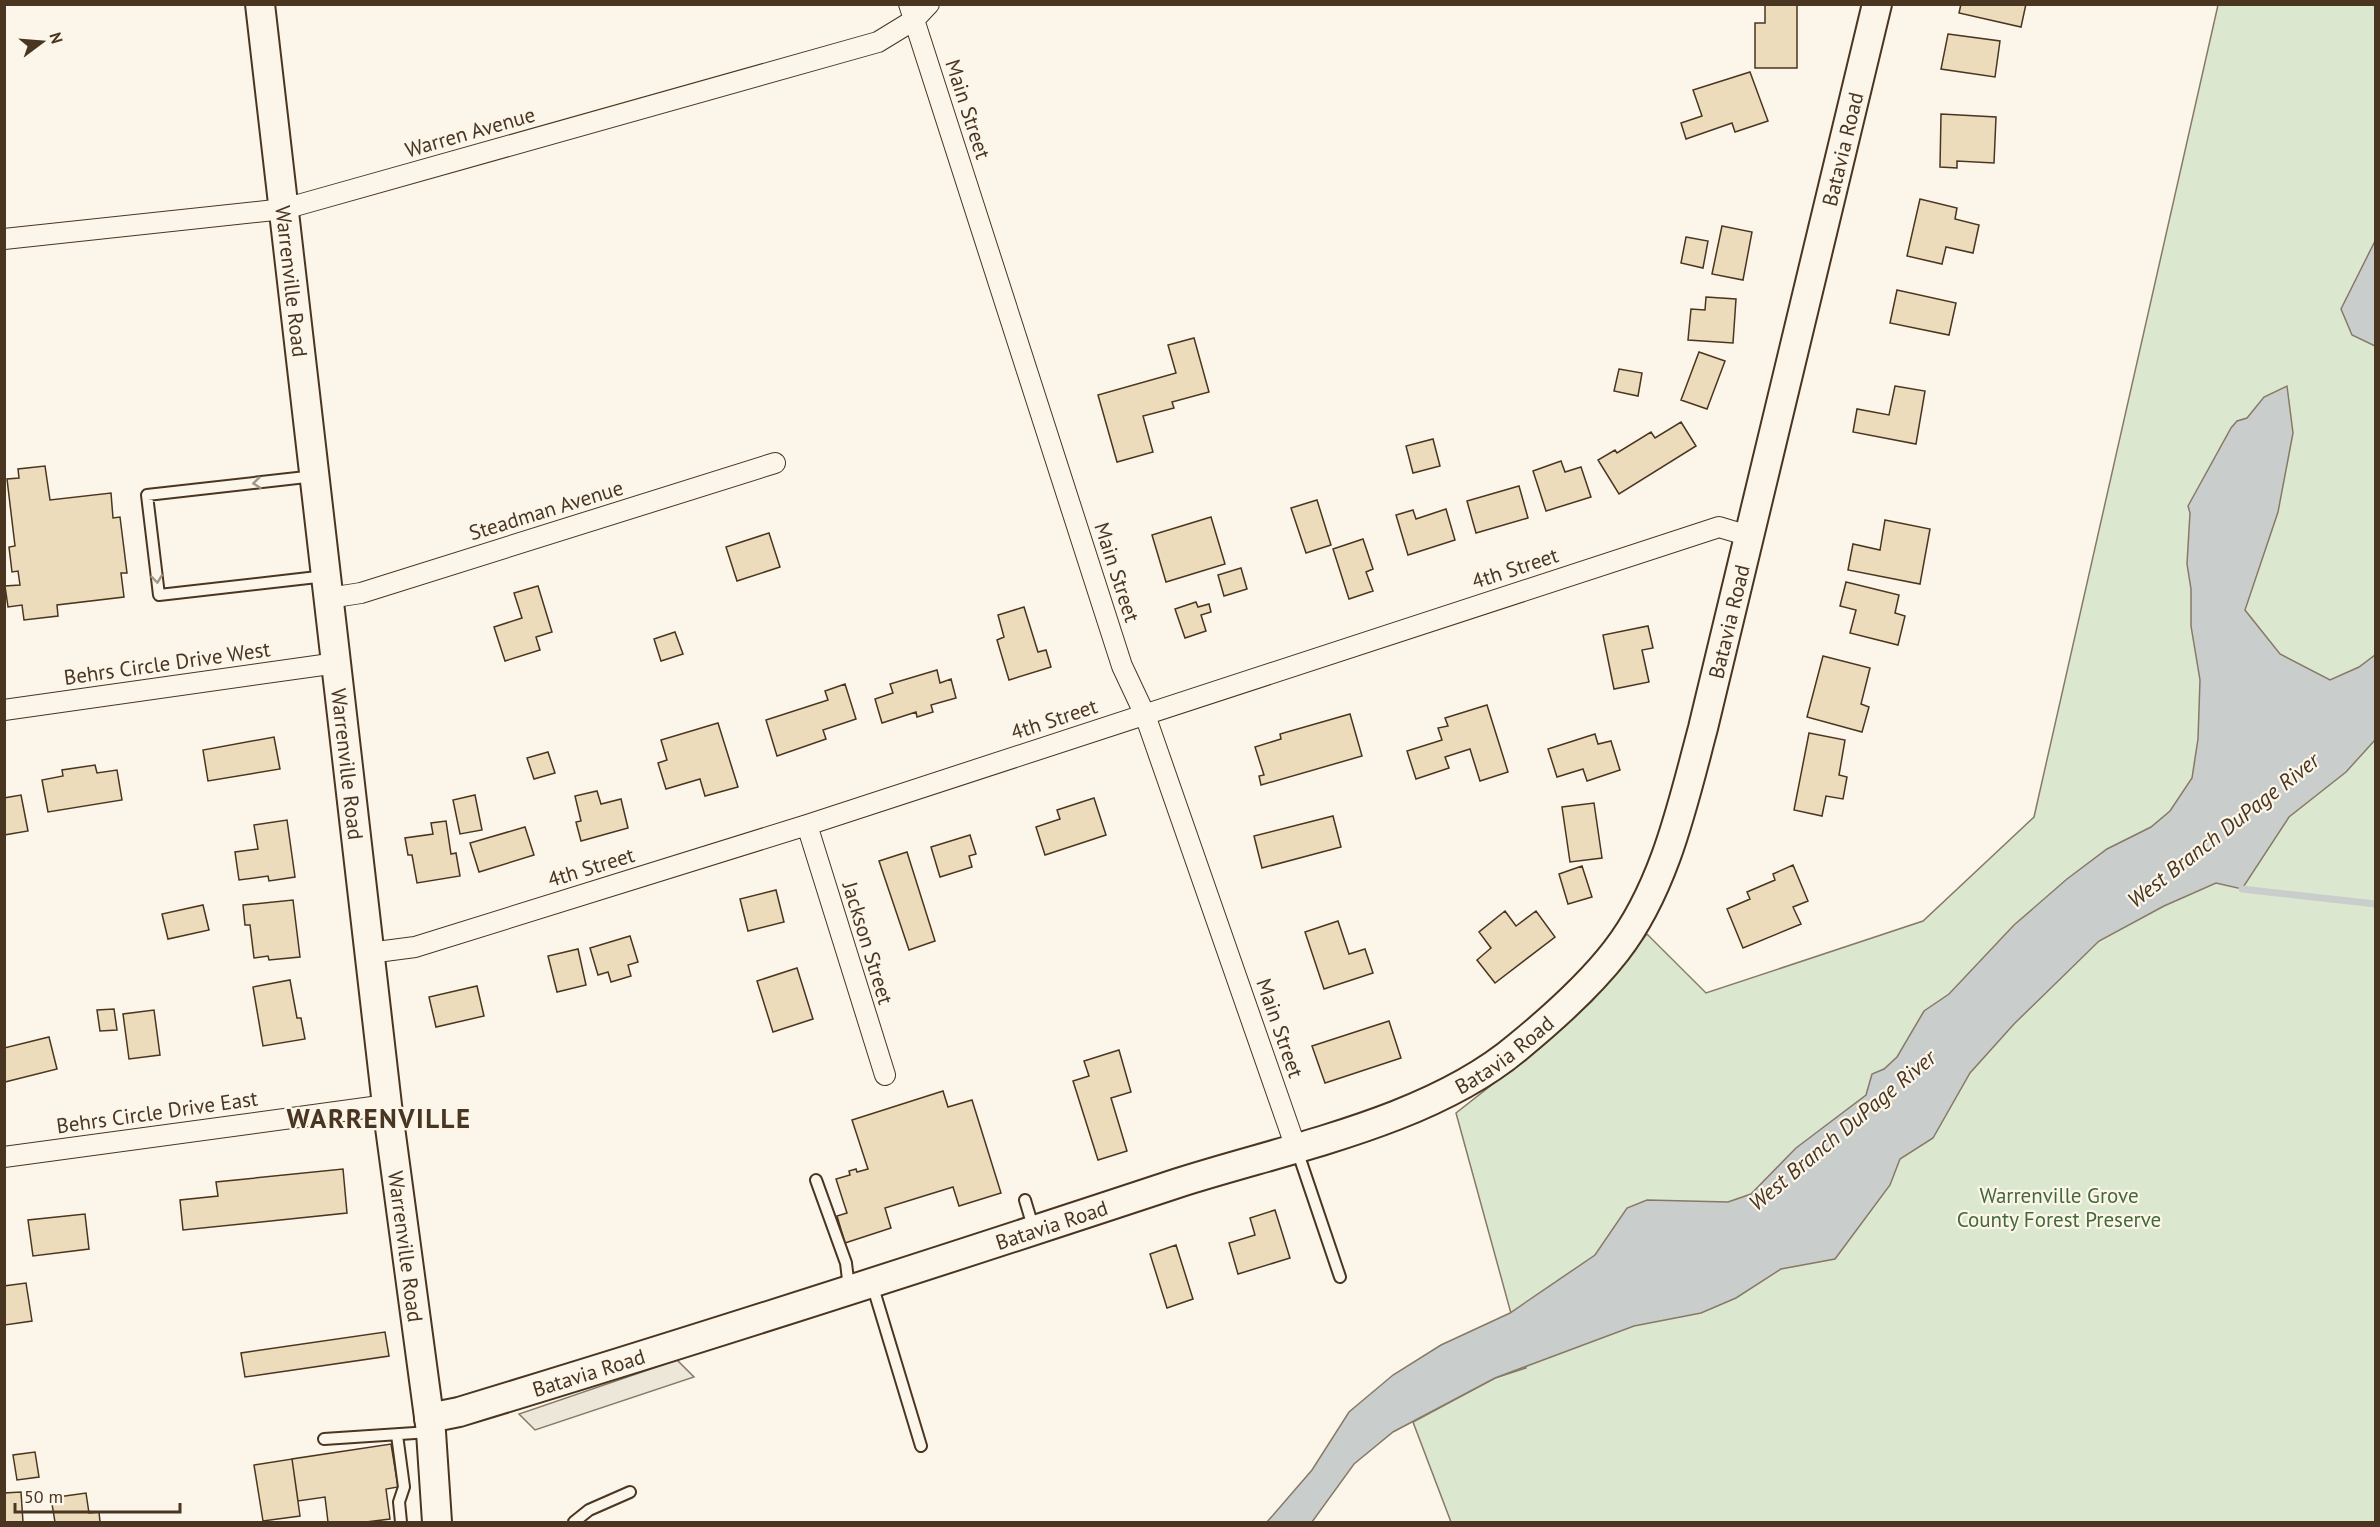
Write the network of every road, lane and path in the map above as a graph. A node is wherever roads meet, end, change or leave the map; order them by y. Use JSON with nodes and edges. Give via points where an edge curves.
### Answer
{"nodes":[{"id":1,"x":260,"y":4,"type":"edge"},
{"id":2,"x":929,"y":4,"type":"edge"},
{"id":3,"x":1877,"y":4,"type":"edge"},
{"id":4,"x":912,"y":12,"type":"edge"},
{"id":5,"x":284,"y":208,"type":"junction"},
{"id":6,"x":4,"y":239,"type":"edge"},
{"id":7,"x":775,"y":463,"type":"dead end"},
{"id":8,"x":315,"y":476,"type":"junction"},
{"id":9,"x":1749,"y":536,"type":"junction"},
{"id":10,"x":328,"y":587,"type":"junction"},
{"id":11,"x":337,"y":663,"type":"junction"},
{"id":12,"x":4,"y":710,"type":"edge"},
{"id":13,"x":1145,"y":714,"type":"junction"},
{"id":14,"x":807,"y":825,"type":"junction"},
{"id":15,"x":369,"y":953,"type":"junction"},
{"id":16,"x":885,"y":1075,"type":"dead end"},
{"id":17,"x":387,"y":1105,"type":"junction"},
{"id":18,"x":1296,"y":1148,"type":"junction"},
{"id":19,"x":4,"y":1157,"type":"edge"},
{"id":20,"x":816,"y":1180,"type":"dead end"},
{"id":21,"x":1025,"y":1200,"type":"dead end"},
{"id":22,"x":1034,"y":1231,"type":"junction"},
{"id":23,"x":1340,"y":1277,"type":"dead end"},
{"id":24,"x":861,"y":1287,"type":"junction"},
{"id":25,"x":430,"y":1425,"type":"junction"},
{"id":26,"x":398,"y":1435,"type":"junction"},
{"id":27,"x":324,"y":1439,"type":"dead end"},
{"id":28,"x":921,"y":1446,"type":"dead end"},
{"id":29,"x":630,"y":1492,"type":"dead end"},
{"id":30,"x":401,"y":1522,"type":"edge"},
{"id":31,"x":437,"y":1522,"type":"edge"},
{"id":32,"x":574,"y":1522,"type":"edge"}],
"edges":[{"from":1,"to":5,"type":"main road","name":"Warrenville Road"},
{"from":2,"to":4,"type":"street","name":"Warren Avenue"},
{"from":3,"to":9,"type":"main road","name":"Batavia Road"},
{"from":4,"to":5,"type":"street","name":"Warren Avenue","via":[[878,42]]},
{"from":4,"to":13,"type":"street","name":"Main Street","via":[[1122,666]]},
{"from":5,"to":6,"type":"street","name":"Warren Avenue"},
{"from":5,"to":8,"type":"main road","name":"Warrenville Road"},
{"from":7,"to":10,"type":"street","name":"Steadman Avenue","via":[[361,593]]},
{"from":8,"to":10,"type":"main road","name":"Warrenville Road"},
{"from":8,"to":10,"type":"lane","one_way":true,"via":[[147,495],[157,584],[159,595]]},
{"from":9,"to":13,"type":"street","name":"4th Street","via":[[1719,527]]},
{"from":9,"to":18,"type":"main road","name":"Batavia Road","via":[[1683,801],[1660,868],[1637,918],[1616,951],[1516,1049],[1458,1086],[1409,1109]]},
{"from":10,"to":11,"type":"main road","name":"Warrenville Road"},
{"from":11,"to":12,"type":"street","name":"Behrs Circle Drive West"},
{"from":11,"to":15,"type":"main road","name":"Warrenville Road"},
{"from":13,"to":14,"type":"street","name":"4th Street"},
{"from":13,"to":18,"type":"street","name":"Main Street"},
{"from":14,"to":15,"type":"street","name":"4th Street","via":[[416,947]]},
{"from":14,"to":16,"type":"street","name":"Jackson Street"},
{"from":15,"to":17,"type":"main road","name":"Warrenville Road"},
{"from":17,"to":19,"type":"street","name":"Behrs Circle Drive East"},
{"from":17,"to":25,"type":"main road","name":"Warrenville Road"},
{"from":18,"to":22,"type":"main road","name":"Batavia Road"},
{"from":18,"to":23,"type":"lane"},
{"from":20,"to":24,"type":"lane","via":[[846,1263]]},
{"from":21,"to":22,"type":"lane"},
{"from":22,"to":24,"type":"main road","name":"Batavia Road"},
{"from":24,"to":25,"type":"main road","name":"Batavia Road","via":[[459,1412]]},
{"from":24,"to":28,"type":"lane"},
{"from":25,"to":26,"type":"lane"},
{"from":25,"to":31,"type":"main road","name":"Warrenville Road"},
{"from":26,"to":27,"type":"lane"},
{"from":26,"to":30,"type":"lane","via":[[404,1487],[399,1502]]},
{"from":29,"to":32,"type":"lane","via":[[589,1510]]}]}
